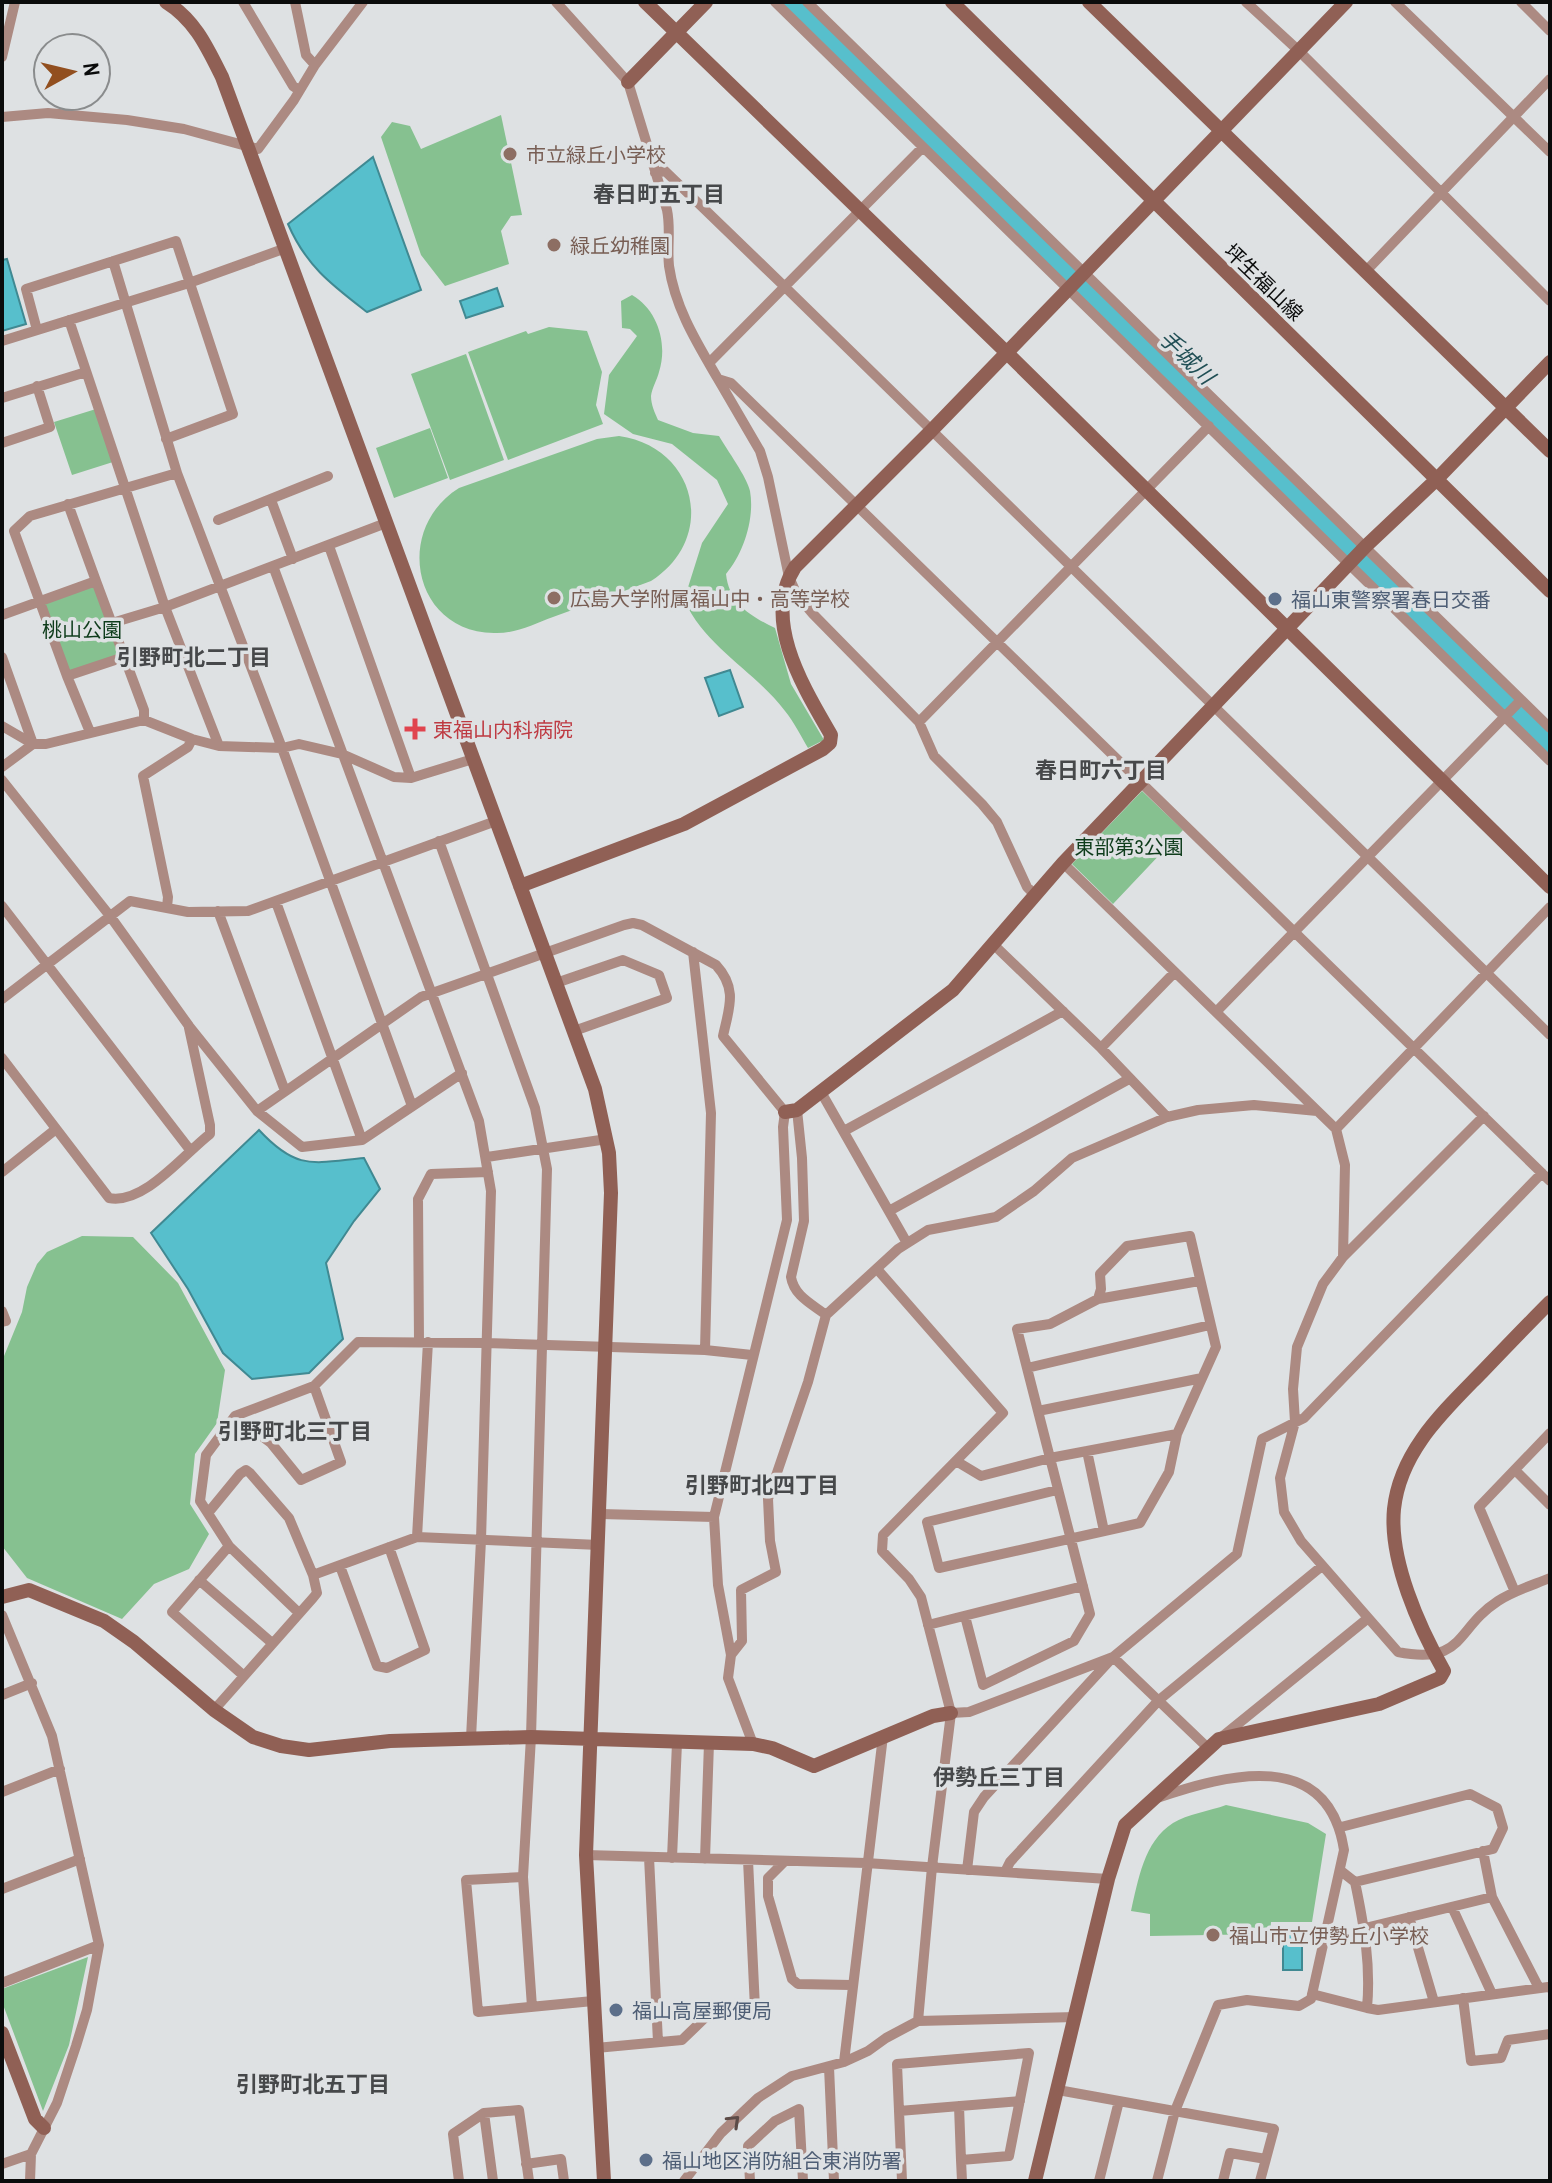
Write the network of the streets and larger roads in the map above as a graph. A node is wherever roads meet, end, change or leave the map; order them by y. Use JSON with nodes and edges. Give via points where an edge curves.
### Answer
{"nodes":[{"id":1,"x":15,"y":2,"type":"edge"},
{"id":2,"x":166,"y":2,"type":"edge"},
{"id":3,"x":243,"y":2,"type":"edge"},
{"id":4,"x":295,"y":2,"type":"edge"},
{"id":5,"x":363,"y":2,"type":"edge"},
{"id":6,"x":556,"y":2,"type":"edge"},
{"id":7,"x":645,"y":2,"type":"edge"},
{"id":8,"x":706,"y":2,"type":"edge"},
{"id":9,"x":775,"y":2,"type":"edge"},
{"id":10,"x":807,"y":2,"type":"edge"},
{"id":11,"x":952,"y":2,"type":"edge"},
{"id":12,"x":1089,"y":2,"type":"edge"},
{"id":13,"x":1246,"y":2,"type":"edge"},
{"id":14,"x":1346,"y":2,"type":"edge"},
{"id":15,"x":1395,"y":2,"type":"edge"},
{"id":16,"x":1521,"y":2,"type":"edge"},
{"id":17,"x":1550,"y":31,"type":"edge"},
{"id":18,"x":676,"y":33,"type":"junction"},
{"id":19,"x":1299,"y":51,"type":"junction"},
{"id":20,"x":2,"y":57,"type":"edge"},
{"id":21,"x":315,"y":65,"type":"junction"},
{"id":22,"x":1550,"y":79,"type":"edge"},
{"id":23,"x":628,"y":82,"type":"junction"},
{"id":24,"x":299,"y":90,"type":"junction"},
{"id":25,"x":2,"y":117,"type":"edge"},
{"id":26,"x":1514,"y":117,"type":"junction"},
{"id":27,"x":1222,"y":129,"type":"junction"},
{"id":28,"x":246,"y":146,"type":"junction"},
{"id":29,"x":923,"y":147,"type":"junction"},
{"id":30,"x":1550,"y":152,"type":"edge"},
{"id":31,"x":655,"y":173,"type":"junction"},
{"id":32,"x":1441,"y":192,"type":"junction"},
{"id":33,"x":1152,"y":201,"type":"junction"},
{"id":34,"x":859,"y":210,"type":"junction"},
{"id":35,"x":286,"y":248,"type":"junction"},
{"id":36,"x":113,"y":261,"type":"junction"},
{"id":37,"x":1366,"y":271,"type":"junction"},
{"id":38,"x":1077,"y":281,"type":"junction"},
{"id":39,"x":189,"y":283,"type":"junction"},
{"id":40,"x":785,"y":287,"type":"junction"},
{"id":41,"x":1550,"y":301,"type":"edge"},
{"id":42,"x":124,"y":303,"type":"junction"},
{"id":43,"x":69,"y":320,"type":"junction"},
{"id":44,"x":37,"y":330,"type":"junction"},
{"id":45,"x":2,"y":341,"type":"edge"},
{"id":46,"x":1006,"y":352,"type":"junction"},
{"id":47,"x":1550,"y":362,"type":"edge"},
{"id":48,"x":709,"y":363,"type":"junction"},
{"id":49,"x":86,"y":372,"type":"junction"},
{"id":50,"x":718,"y":379,"type":"junction"},
{"id":51,"x":37,"y":386,"type":"junction"},
{"id":52,"x":2,"y":398,"type":"edge"},
{"id":53,"x":1506,"y":407,"type":"junction"},
{"id":54,"x":1209,"y":426,"type":"junction"},
{"id":55,"x":931,"y":431,"type":"junction"},
{"id":56,"x":166,"y":439,"type":"junction"},
{"id":57,"x":2,"y":443,"type":"edge"},
{"id":58,"x":1550,"y":451,"type":"edge"},
{"id":59,"x":177,"y":473,"type":"junction"},
{"id":60,"x":328,"y":476,"type":"dead end"},
{"id":61,"x":1437,"y":479,"type":"junction"},
{"id":62,"x":124,"y":490,"type":"junction"},
{"id":63,"x":1146,"y":490,"type":"junction"},
{"id":64,"x":271,"y":500,"type":"junction"},
{"id":65,"x":68,"y":504,"type":"junction"},
{"id":66,"x":858,"y":506,"type":"junction"},
{"id":67,"x":218,"y":520,"type":"dead end"},
{"id":68,"x":386,"y":523,"type":"junction"},
{"id":69,"x":329,"y":546,"type":"junction"},
{"id":70,"x":1364,"y":548,"type":"junction"},
{"id":71,"x":293,"y":559,"type":"junction"},
{"id":72,"x":1351,"y":562,"type":"junction"},
{"id":73,"x":273,"y":566,"type":"junction"},
{"id":74,"x":1072,"y":567,"type":"junction"},
{"id":75,"x":789,"y":577,"type":"junction"},
{"id":76,"x":96,"y":581,"type":"junction"},
{"id":77,"x":218,"y":586,"type":"junction"},
{"id":78,"x":1550,"y":591,"type":"edge"},
{"id":79,"x":39,"y":601,"type":"junction"},
{"id":80,"x":165,"y":607,"type":"junction"},
{"id":81,"x":2,"y":615,"type":"edge"},
{"id":82,"x":112,"y":623,"type":"junction"},
{"id":83,"x":1287,"y":628,"type":"junction"},
{"id":84,"x":998,"y":642,"type":"junction"},
{"id":85,"x":2,"y":657,"type":"edge"},
{"id":86,"x":124,"y":657,"type":"junction"},
{"id":87,"x":67,"y":676,"type":"junction"},
{"id":88,"x":1519,"y":701,"type":"junction"},
{"id":89,"x":1214,"y":706,"type":"junction"},
{"id":90,"x":1506,"y":714,"type":"junction"},
{"id":91,"x":144,"y":720,"type":"junction"},
{"id":92,"x":919,"y":722,"type":"junction"},
{"id":93,"x":2,"y":726,"type":"edge"},
{"id":94,"x":1550,"y":728,"type":"edge"},
{"id":95,"x":90,"y":732,"type":"junction"},
{"id":96,"x":192,"y":739,"type":"junction"},
{"id":97,"x":33,"y":744,"type":"junction"},
{"id":98,"x":219,"y":746,"type":"junction"},
{"id":99,"x":282,"y":748,"type":"junction"},
{"id":100,"x":342,"y":754,"type":"junction"},
{"id":101,"x":473,"y":759,"type":"junction"},
{"id":102,"x":1550,"y":761,"type":"edge"},
{"id":103,"x":2,"y":767,"type":"edge"},
{"id":104,"x":411,"y":778,"type":"junction"},
{"id":105,"x":2,"y":780,"type":"edge"},
{"id":106,"x":1441,"y":781,"type":"junction"},
{"id":107,"x":1141,"y":782,"type":"junction"},
{"id":108,"x":496,"y":821,"type":"junction"},
{"id":109,"x":439,"y":841,"type":"junction"},
{"id":110,"x":1366,"y":857,"type":"junction"},
{"id":111,"x":382,"y":863,"type":"junction"},
{"id":112,"x":1063,"y":863,"type":"junction"},
{"id":113,"x":329,"y":883,"type":"junction"},
{"id":114,"x":520,"y":886,"type":"junction"},
{"id":115,"x":1550,"y":887,"type":"edge"},
{"id":116,"x":1034,"y":894,"type":"junction"},
{"id":117,"x":276,"y":902,"type":"junction"},
{"id":118,"x":2,"y":906,"type":"edge"},
{"id":119,"x":167,"y":907,"type":"junction"},
{"id":120,"x":1550,"y":907,"type":"edge"},
{"id":121,"x":218,"y":911,"type":"junction"},
{"id":122,"x":110,"y":916,"type":"junction"},
{"id":123,"x":1294,"y":932,"type":"junction"},
{"id":124,"x":993,"y":944,"type":"junction"},
{"id":125,"x":544,"y":952,"type":"junction"},
{"id":126,"x":693,"y":952,"type":"junction"},
{"id":127,"x":46,"y":963,"type":"junction"},
{"id":128,"x":485,"y":973,"type":"junction"},
{"id":129,"x":1174,"y":973,"type":"junction"},
{"id":130,"x":1487,"y":973,"type":"junction"},
{"id":131,"x":556,"y":983,"type":"junction"},
{"id":132,"x":431,"y":993,"type":"junction"},
{"id":133,"x":2,"y":999,"type":"edge"},
{"id":134,"x":1063,"y":1011,"type":"junction"},
{"id":135,"x":1216,"y":1012,"type":"junction"},
{"id":136,"x":381,"y":1025,"type":"junction"},
{"id":137,"x":189,"y":1026,"type":"junction"},
{"id":138,"x":574,"y":1031,"type":"junction"},
{"id":139,"x":1550,"y":1035,"type":"edge"},
{"id":140,"x":1414,"y":1047,"type":"junction"},
{"id":141,"x":1101,"y":1048,"type":"junction"},
{"id":142,"x":2,"y":1058,"type":"edge"},
{"id":143,"x":333,"y":1058,"type":"junction"},
{"id":144,"x":462,"y":1073,"type":"junction"},
{"id":145,"x":1129,"y":1079,"type":"junction"},
{"id":146,"x":285,"y":1091,"type":"junction"},
{"id":147,"x":821,"y":1092,"type":"junction"},
{"id":148,"x":412,"y":1106,"type":"junction"},
{"id":149,"x":257,"y":1111,"type":"junction"},
{"id":150,"x":791,"y":1111,"type":"junction"},
{"id":151,"x":1319,"y":1112,"type":"junction"},
{"id":152,"x":1484,"y":1116,"type":"junction"},
{"id":153,"x":1167,"y":1117,"type":"junction"},
{"id":154,"x":56,"y":1129,"type":"junction"},
{"id":155,"x":1336,"y":1129,"type":"junction"},
{"id":156,"x":844,"y":1131,"type":"junction"},
{"id":157,"x":607,"y":1139,"type":"junction"},
{"id":158,"x":362,"y":1140,"type":"junction"},
{"id":159,"x":545,"y":1149,"type":"junction"},
{"id":160,"x":190,"y":1150,"type":"junction"},
{"id":161,"x":487,"y":1157,"type":"junction"},
{"id":162,"x":2,"y":1172,"type":"edge"},
{"id":163,"x":488,"y":1172,"type":"junction"},
{"id":164,"x":1546,"y":1177,"type":"edge"},
{"id":165,"x":889,"y":1211,"type":"junction"},
{"id":166,"x":907,"y":1243,"type":"junction"},
{"id":167,"x":1343,"y":1257,"type":"junction"},
{"id":168,"x":877,"y":1269,"type":"junction"},
{"id":169,"x":1199,"y":1281,"type":"junction"},
{"id":170,"x":1098,"y":1299,"type":"junction"},
{"id":171,"x":1550,"y":1302,"type":"edge"},
{"id":172,"x":2,"y":1311,"type":"edge"},
{"id":173,"x":826,"y":1315,"type":"junction"},
{"id":174,"x":2,"y":1322,"type":"edge"},
{"id":175,"x":1210,"y":1325,"type":"junction"},
{"id":176,"x":424,"y":1342,"type":"junction"},
{"id":177,"x":486,"y":1343,"type":"junction"},
{"id":178,"x":542,"y":1345,"type":"junction"},
{"id":179,"x":605,"y":1347,"type":"junction"},
{"id":180,"x":705,"y":1350,"type":"junction"},
{"id":181,"x":752,"y":1355,"type":"junction"},
{"id":182,"x":1027,"y":1368,"type":"junction"},
{"id":183,"x":1202,"y":1378,"type":"junction"},
{"id":184,"x":314,"y":1386,"type":"junction"},
{"id":185,"x":1038,"y":1411,"type":"junction"},
{"id":186,"x":235,"y":1416,"type":"junction"},
{"id":187,"x":1295,"y":1422,"type":"junction"},
{"id":188,"x":1550,"y":1433,"type":"edge"},
{"id":189,"x":1177,"y":1434,"type":"junction"},
{"id":190,"x":1087,"y":1451,"type":"junction"},
{"id":191,"x":1050,"y":1458,"type":"junction"},
{"id":192,"x":956,"y":1461,"type":"junction"},
{"id":193,"x":1515,"y":1470,"type":"junction"},
{"id":194,"x":1057,"y":1490,"type":"junction"},
{"id":195,"x":1550,"y":1505,"type":"edge"},
{"id":196,"x":208,"y":1513,"type":"junction"},
{"id":197,"x":601,"y":1514,"type":"junction"},
{"id":198,"x":714,"y":1517,"type":"junction"},
{"id":199,"x":1104,"y":1531,"type":"junction"},
{"id":200,"x":417,"y":1537,"type":"junction"},
{"id":201,"x":1071,"y":1538,"type":"junction"},
{"id":202,"x":481,"y":1540,"type":"junction"},
{"id":203,"x":537,"y":1542,"type":"junction"},
{"id":204,"x":599,"y":1545,"type":"junction"},
{"id":205,"x":229,"y":1546,"type":"junction"},
{"id":206,"x":389,"y":1547,"type":"junction"},
{"id":207,"x":340,"y":1566,"type":"junction"},
{"id":208,"x":1322,"y":1566,"type":"junction"},
{"id":209,"x":313,"y":1575,"type":"junction"},
{"id":210,"x":1550,"y":1578,"type":"edge"},
{"id":211,"x":199,"y":1580,"type":"junction"},
{"id":212,"x":1083,"y":1586,"type":"junction"},
{"id":213,"x":1515,"y":1592,"type":"junction"},
{"id":214,"x":2,"y":1597,"type":"edge"},
{"id":215,"x":299,"y":1613,"type":"junction"},
{"id":216,"x":2,"y":1615,"type":"edge"},
{"id":217,"x":965,"y":1616,"type":"junction"},
{"id":218,"x":1367,"y":1619,"type":"junction"},
{"id":219,"x":928,"y":1625,"type":"junction"},
{"id":220,"x":272,"y":1643,"type":"junction"},
{"id":221,"x":1434,"y":1653,"type":"junction"},
{"id":222,"x":731,"y":1655,"type":"junction"},
{"id":223,"x":1113,"y":1657,"type":"junction"},
{"id":224,"x":244,"y":1676,"type":"junction"},
{"id":225,"x":32,"y":1683,"type":"junction"},
{"id":226,"x":2,"y":1695,"type":"edge"},
{"id":227,"x":1159,"y":1700,"type":"junction"},
{"id":228,"x":214,"y":1710,"type":"junction"},
{"id":229,"x":951,"y":1713,"type":"junction"},
{"id":230,"x":883,"y":1736,"type":"junction"},
{"id":231,"x":531,"y":1737,"type":"junction"},
{"id":232,"x":471,"y":1738,"type":"junction"},
{"id":233,"x":592,"y":1740,"type":"junction"},
{"id":234,"x":677,"y":1743,"type":"junction"},
{"id":235,"x":709,"y":1743,"type":"junction"},
{"id":236,"x":753,"y":1744,"type":"junction"},
{"id":237,"x":1214,"y":1744,"type":"junction"},
{"id":238,"x":60,"y":1769,"type":"junction"},
{"id":239,"x":2,"y":1792,"type":"edge"},
{"id":240,"x":1149,"y":1801,"type":"junction"},
{"id":241,"x":1341,"y":1827,"type":"junction"},
{"id":242,"x":1483,"y":1851,"type":"junction"},
{"id":243,"x":586,"y":1855,"type":"junction"},
{"id":244,"x":649,"y":1857,"type":"junction"},
{"id":245,"x":672,"y":1858,"type":"junction"},
{"id":246,"x":80,"y":1859,"type":"junction"},
{"id":247,"x":705,"y":1859,"type":"junction"},
{"id":248,"x":748,"y":1860,"type":"junction"},
{"id":249,"x":785,"y":1861,"type":"junction"},
{"id":250,"x":866,"y":1863,"type":"junction"},
{"id":251,"x":932,"y":1867,"type":"junction"},
{"id":252,"x":967,"y":1870,"type":"junction"},
{"id":253,"x":1341,"y":1871,"type":"junction"},
{"id":254,"x":1005,"y":1872,"type":"junction"},
{"id":255,"x":523,"y":1877,"type":"junction"},
{"id":256,"x":1108,"y":1879,"type":"junction"},
{"id":257,"x":1355,"y":1882,"type":"junction"},
{"id":258,"x":2,"y":1889,"type":"edge"},
{"id":259,"x":1492,"y":1897,"type":"junction"},
{"id":260,"x":1452,"y":1907,"type":"junction"},
{"id":261,"x":1409,"y":1917,"type":"junction"},
{"id":262,"x":1365,"y":1928,"type":"junction"},
{"id":263,"x":99,"y":1945,"type":"junction"},
{"id":264,"x":2,"y":1983,"type":"edge"},
{"id":265,"x":851,"y":1985,"type":"junction"},
{"id":266,"x":1544,"y":1988,"type":"edge"},
{"id":267,"x":1312,"y":1994,"type":"junction"},
{"id":268,"x":1492,"y":1994,"type":"junction"},
{"id":269,"x":1463,"y":1998,"type":"junction"},
{"id":270,"x":593,"y":2001,"type":"junction"},
{"id":271,"x":1434,"y":2002,"type":"junction"},
{"id":272,"x":532,"y":2007,"type":"junction"},
{"id":273,"x":1367,"y":2008,"type":"junction"},
{"id":274,"x":1076,"y":2017,"type":"junction"},
{"id":275,"x":918,"y":2021,"type":"junction"},
{"id":276,"x":2,"y":2033,"type":"edge"},
{"id":277,"x":1550,"y":2034,"type":"edge"},
{"id":278,"x":658,"y":2042,"type":"junction"},
{"id":279,"x":596,"y":2048,"type":"junction"},
{"id":280,"x":844,"y":2062,"type":"junction"},
{"id":281,"x":829,"y":2067,"type":"junction"},
{"id":282,"x":1058,"y":2090,"type":"junction"},
{"id":283,"x":1020,"y":2101,"type":"junction"},
{"id":284,"x":1119,"y":2101,"type":"junction"},
{"id":285,"x":959,"y":2106,"type":"junction"},
{"id":286,"x":899,"y":2111,"type":"junction"},
{"id":287,"x":1175,"y":2111,"type":"junction"},
{"id":288,"x":484,"y":2113,"type":"junction"},
{"id":289,"x":44,"y":2128,"type":"junction"},
{"id":290,"x":31,"y":2154,"type":"junction"},
{"id":291,"x":1266,"y":2159,"type":"junction"},
{"id":292,"x":961,"y":2160,"type":"junction"},
{"id":293,"x":2,"y":2164,"type":"edge"},
{"id":294,"x":526,"y":2164,"type":"junction"},
{"id":295,"x":30,"y":2181,"type":"edge"},
{"id":296,"x":459,"y":2181,"type":"edge"},
{"id":297,"x":493,"y":2181,"type":"edge"},
{"id":298,"x":529,"y":2181,"type":"edge"},
{"id":299,"x":564,"y":2181,"type":"edge"},
{"id":300,"x":604,"y":2181,"type":"edge"},
{"id":301,"x":684,"y":2181,"type":"edge"},
{"id":302,"x":750,"y":2181,"type":"edge"},
{"id":303,"x":803,"y":2181,"type":"edge"},
{"id":304,"x":834,"y":2181,"type":"edge"},
{"id":305,"x":902,"y":2181,"type":"edge"},
{"id":306,"x":962,"y":2181,"type":"edge"},
{"id":307,"x":1035,"y":2181,"type":"edge"},
{"id":308,"x":1099,"y":2181,"type":"edge"},
{"id":309,"x":1157,"y":2181,"type":"edge"},
{"id":310,"x":1223,"y":2181,"type":"edge"},
{"id":311,"x":1260,"y":2181,"type":"edge"}],
"edges":[{"from":1,"to":20,"type":"street"},
{"from":2,"to":28,"type":"street","via":[[202,36]]},
{"from":3,"to":24,"type":"street"},
{"from":4,"to":21,"type":"street","via":[[306,55]]},
{"from":5,"to":21,"type":"street"},
{"from":6,"to":23,"type":"street"},
{"from":7,"to":18,"type":"street"},
{"from":8,"to":18,"type":"street"},
{"from":9,"to":29,"type":"street"},
{"from":10,"to":38,"type":"street"},
{"from":11,"to":33,"type":"street","name":"坪生福山線"},
{"from":12,"to":27,"type":"street"},
{"from":13,"to":19,"type":"street"},
{"from":14,"to":19,"type":"street"},
{"from":15,"to":26,"type":"street"},
{"from":16,"to":17,"type":"street"},
{"from":18,"to":23,"type":"street"},
{"from":18,"to":34,"type":"street"},
{"from":19,"to":27,"type":"street"},
{"from":19,"to":32,"type":"street"},
{"from":21,"to":24,"type":"street"},
{"from":22,"to":26,"type":"street"},
{"from":23,"to":31,"type":"street"},
{"from":24,"to":28,"type":"street","via":[[261,147]]},
{"from":25,"to":28,"type":"street","via":[[48,113],[127,120]]},
{"from":26,"to":30,"type":"street"},
{"from":26,"to":32,"type":"street"},
{"from":27,"to":33,"type":"street"},
{"from":27,"to":37,"type":"street"},
{"from":28,"to":35,"type":"street"},
{"from":29,"to":34,"type":"street"},
{"from":29,"to":38,"type":"street"},
{"from":31,"to":40,"type":"street","via":[[665,171]]},
{"from":31,"to":48,"type":"street","via":[[670,227],[672,282],[682,314]]},
{"from":32,"to":37,"type":"street"},
{"from":32,"to":41,"type":"street"},
{"from":33,"to":38,"type":"street"},
{"from":33,"to":61,"type":"street","name":"坪生福山線"},
{"from":34,"to":40,"type":"street"},
{"from":34,"to":46,"type":"street"},
{"from":35,"to":39,"type":"street"},
{"from":35,"to":68,"type":"street"},
{"from":36,"to":39,"type":"street","via":[[176,241]]},
{"from":36,"to":42,"type":"street"},
{"from":36,"to":44,"type":"street","via":[[26,289]]},
{"from":37,"to":53,"type":"street"},
{"from":38,"to":46,"type":"street"},
{"from":38,"to":54,"type":"street"},
{"from":38,"to":70,"type":"street"},
{"from":39,"to":42,"type":"street"},
{"from":39,"to":56,"type":"street","via":[[233,414]]},
{"from":40,"to":48,"type":"street"},
{"from":40,"to":55,"type":"street"},
{"from":42,"to":43,"type":"street"},
{"from":42,"to":56,"type":"street"},
{"from":43,"to":44,"type":"street"},
{"from":43,"to":49,"type":"street"},
{"from":44,"to":45,"type":"street"},
{"from":46,"to":55,"type":"street"},
{"from":46,"to":63,"type":"street"},
{"from":47,"to":53,"type":"street"},
{"from":48,"to":50,"type":"street"},
{"from":49,"to":51,"type":"street"},
{"from":49,"to":62,"type":"street"},
{"from":50,"to":66,"type":"street","via":[[731,383]]},
{"from":50,"to":75,"type":"street","via":[[760,451]]},
{"from":51,"to":52,"type":"street"},
{"from":51,"to":57,"type":"street","via":[[50,427]]},
{"from":53,"to":58,"type":"street"},
{"from":53,"to":61,"type":"street"},
{"from":54,"to":63,"type":"street"},
{"from":54,"to":72,"type":"street"},
{"from":55,"to":66,"type":"street"},
{"from":55,"to":74,"type":"street"},
{"from":56,"to":59,"type":"street"},
{"from":59,"to":62,"type":"street"},
{"from":59,"to":77,"type":"street"},
{"from":60,"to":64,"type":"street"},
{"from":61,"to":70,"type":"street"},
{"from":61,"to":78,"type":"street","name":"坪生福山線"},
{"from":62,"to":65,"type":"street"},
{"from":62,"to":80,"type":"street"},
{"from":63,"to":74,"type":"street"},
{"from":63,"to":83,"type":"street"},
{"from":64,"to":67,"type":"street"},
{"from":64,"to":71,"type":"street"},
{"from":65,"to":76,"type":"street"},
{"from":65,"to":79,"type":"street","via":[[30,516],[14,531]]},
{"from":66,"to":75,"type":"street"},
{"from":66,"to":84,"type":"street"},
{"from":68,"to":69,"type":"street"},
{"from":68,"to":101,"type":"street"},
{"from":69,"to":71,"type":"street"},
{"from":69,"to":104,"type":"street"},
{"from":70,"to":72,"type":"street"},
{"from":70,"to":88,"type":"street"},
{"from":71,"to":73,"type":"street"},
{"from":72,"to":83,"type":"street"},
{"from":72,"to":90,"type":"street"},
{"from":73,"to":77,"type":"street"},
{"from":73,"to":100,"type":"street"},
{"from":74,"to":84,"type":"street"},
{"from":74,"to":89,"type":"street"},
{"from":75,"to":92,"type":"street","via":[[813,614]]},
{"from":75,"to":114,"type":"street","via":[[784,638],[831,735],[830,743],[684,824]]},
{"from":76,"to":79,"type":"street"},
{"from":76,"to":82,"type":"street"},
{"from":77,"to":80,"type":"street"},
{"from":77,"to":99,"type":"street"},
{"from":79,"to":81,"type":"street"},
{"from":79,"to":87,"type":"street"},
{"from":80,"to":82,"type":"street"},
{"from":80,"to":98,"type":"street"},
{"from":82,"to":86,"type":"street"},
{"from":83,"to":89,"type":"street"},
{"from":83,"to":106,"type":"street"},
{"from":84,"to":92,"type":"street"},
{"from":84,"to":107,"type":"street"},
{"from":85,"to":97,"type":"street"},
{"from":86,"to":87,"type":"street"},
{"from":86,"to":91,"type":"street"},
{"from":87,"to":95,"type":"street"},
{"from":88,"to":90,"type":"street"},
{"from":88,"to":94,"type":"street"},
{"from":89,"to":107,"type":"street"},
{"from":89,"to":110,"type":"street"},
{"from":90,"to":102,"type":"street"},
{"from":90,"to":106,"type":"street"},
{"from":91,"to":95,"type":"street"},
{"from":91,"to":96,"type":"street"},
{"from":92,"to":116,"type":"street","via":[[934,756],[997,822]]},
{"from":93,"to":97,"type":"street"},
{"from":95,"to":97,"type":"street"},
{"from":96,"to":98,"type":"street"},
{"from":96,"to":119,"type":"street","via":[[143,776]]},
{"from":97,"to":103,"type":"street"},
{"from":98,"to":99,"type":"street"},
{"from":99,"to":100,"type":"street","via":[[299,744]]},
{"from":99,"to":113,"type":"street"},
{"from":100,"to":104,"type":"street","via":[[394,777]]},
{"from":100,"to":111,"type":"street"},
{"from":101,"to":104,"type":"street"},
{"from":101,"to":108,"type":"street"},
{"from":105,"to":122,"type":"street"},
{"from":106,"to":110,"type":"street"},
{"from":106,"to":115,"type":"street"},
{"from":107,"to":112,"type":"street"},
{"from":107,"to":123,"type":"street"},
{"from":108,"to":109,"type":"street"},
{"from":108,"to":114,"type":"street"},
{"from":109,"to":111,"type":"street"},
{"from":109,"to":128,"type":"street"},
{"from":110,"to":123,"type":"street"},
{"from":110,"to":130,"type":"street"},
{"from":111,"to":113,"type":"street"},
{"from":111,"to":132,"type":"street"},
{"from":112,"to":116,"type":"street"},
{"from":112,"to":129,"type":"street"},
{"from":113,"to":117,"type":"street"},
{"from":113,"to":136,"type":"street"},
{"from":114,"to":125,"type":"street"},
{"from":116,"to":124,"type":"street"},
{"from":117,"to":121,"type":"street","via":[[248,911]]},
{"from":117,"to":143,"type":"street"},
{"from":118,"to":127,"type":"street"},
{"from":119,"to":121,"type":"street"},
{"from":119,"to":122,"type":"street","via":[[130,901]]},
{"from":120,"to":130,"type":"street"},
{"from":121,"to":146,"type":"street"},
{"from":122,"to":127,"type":"street"},
{"from":122,"to":137,"type":"street"},
{"from":123,"to":135,"type":"street"},
{"from":123,"to":140,"type":"street"},
{"from":124,"to":134,"type":"street"},
{"from":124,"to":147,"type":"street","via":[[953,990]]},
{"from":125,"to":126,"type":"street","via":[[633,923]]},
{"from":125,"to":128,"type":"street"},
{"from":125,"to":131,"type":"street"},
{"from":126,"to":150,"type":"street","via":[[716,965],[729,982],[723,1036]]},
{"from":126,"to":180,"type":"street","via":[[711,1113]]},
{"from":127,"to":133,"type":"street"},
{"from":127,"to":160,"type":"street"},
{"from":128,"to":132,"type":"street"},
{"from":128,"to":159,"type":"street"},
{"from":129,"to":135,"type":"street"},
{"from":129,"to":141,"type":"street"},
{"from":130,"to":139,"type":"street"},
{"from":130,"to":140,"type":"street"},
{"from":131,"to":138,"type":"street"},
{"from":131,"to":138,"type":"street","via":[[623,960],[659,975],[667,998]]},
{"from":132,"to":136,"type":"street"},
{"from":132,"to":144,"type":"street"},
{"from":134,"to":141,"type":"street"},
{"from":134,"to":156,"type":"street"},
{"from":135,"to":151,"type":"street"},
{"from":136,"to":143,"type":"street"},
{"from":136,"to":148,"type":"street"},
{"from":137,"to":149,"type":"street"},
{"from":137,"to":160,"type":"street","via":[[210,1125],[210,1134]]},
{"from":138,"to":157,"type":"street"},
{"from":140,"to":152,"type":"street"},
{"from":140,"to":155,"type":"street"},
{"from":141,"to":145,"type":"street"},
{"from":142,"to":154,"type":"street"},
{"from":143,"to":146,"type":"street"},
{"from":143,"to":158,"type":"street"},
{"from":144,"to":148,"type":"street"},
{"from":144,"to":161,"type":"street"},
{"from":145,"to":153,"type":"street"},
{"from":145,"to":165,"type":"street"},
{"from":146,"to":149,"type":"street"},
{"from":147,"to":150,"type":"street"},
{"from":147,"to":156,"type":"street"},
{"from":148,"to":158,"type":"street"},
{"from":149,"to":158,"type":"street","via":[[302,1147]]},
{"from":150,"to":173,"type":"street","via":[[802,1158],[804,1221],[792,1283]]},
{"from":150,"to":181,"type":"street","via":[[783,1127],[787,1220]]},
{"from":151,"to":153,"type":"street","via":[[1254,1105]]},
{"from":151,"to":155,"type":"street"},
{"from":152,"to":164,"type":"street"},
{"from":152,"to":167,"type":"street"},
{"from":153,"to":166,"type":"street","via":[[1072,1158],[996,1217],[928,1230]]},
{"from":154,"to":160,"type":"street","via":[[109,1198],[117,1200],[152,1185]]},
{"from":154,"to":162,"type":"street"},
{"from":155,"to":167,"type":"street","via":[[1345,1165]]},
{"from":156,"to":165,"type":"street"},
{"from":157,"to":159,"type":"street"},
{"from":157,"to":179,"type":"street","via":[[611,1193]]},
{"from":159,"to":161,"type":"street"},
{"from":159,"to":178,"type":"street"},
{"from":161,"to":163,"type":"street"},
{"from":163,"to":176,"type":"street","via":[[431,1174],[418,1199]]},
{"from":163,"to":177,"type":"street"},
{"from":164,"to":187,"type":"street"},
{"from":165,"to":166,"type":"street"},
{"from":166,"to":168,"type":"street"},
{"from":167,"to":187,"type":"street","via":[[1323,1284],[1297,1347]]},
{"from":168,"to":173,"type":"street"},
{"from":168,"to":192,"type":"street","via":[[1003,1413]]},
{"from":169,"to":170,"type":"street"},
{"from":169,"to":170,"type":"street","via":[[1190,1236],[1127,1246],[1100,1274]]},
{"from":169,"to":175,"type":"street"},
{"from":170,"to":182,"type":"street","via":[[1050,1324],[1017,1329]]},
{"from":171,"to":221,"type":"street","via":[[1431,1425],[1405,1470],[1394,1508],[1396,1548]]},
{"from":172,"to":174,"type":"street"},
{"from":173,"to":222,"type":"street","via":[[768,1499],[776,1572],[741,1590],[742,1641]]},
{"from":175,"to":182,"type":"street"},
{"from":175,"to":183,"type":"street","via":[[1216,1347]]},
{"from":176,"to":177,"type":"street"},
{"from":176,"to":184,"type":"street","via":[[358,1342]]},
{"from":176,"to":200,"type":"street"},
{"from":177,"to":178,"type":"street"},
{"from":177,"to":202,"type":"street"},
{"from":178,"to":179,"type":"street"},
{"from":178,"to":203,"type":"street"},
{"from":179,"to":180,"type":"street"},
{"from":179,"to":197,"type":"street"},
{"from":180,"to":181,"type":"street"},
{"from":181,"to":198,"type":"street"},
{"from":182,"to":185,"type":"street"},
{"from":183,"to":185,"type":"street"},
{"from":183,"to":189,"type":"street"},
{"from":184,"to":186,"type":"street"},
{"from":184,"to":186,"type":"street","via":[[341,1462],[301,1480],[271,1443]]},
{"from":185,"to":191,"type":"street"},
{"from":186,"to":196,"type":"street","via":[[206,1455],[200,1501]]},
{"from":187,"to":208,"type":"street","via":[[1280,1478],[1284,1512]]},
{"from":187,"to":223,"type":"street","via":[[1262,1439],[1237,1554]]},
{"from":188,"to":193,"type":"street"},
{"from":189,"to":190,"type":"street"},
{"from":189,"to":199,"type":"street","via":[[1169,1472],[1140,1523]]},
{"from":190,"to":191,"type":"street"},
{"from":190,"to":199,"type":"street"},
{"from":191,"to":192,"type":"street","via":[[981,1476]]},
{"from":191,"to":194,"type":"street"},
{"from":192,"to":219,"type":"street","via":[[883,1535],[882,1551],[921,1597]]},
{"from":193,"to":195,"type":"street"},
{"from":193,"to":213,"type":"street","via":[[1479,1507]]},
{"from":194,"to":201,"type":"street"},
{"from":194,"to":201,"type":"street","via":[[927,1522],[939,1568]]},
{"from":196,"to":205,"type":"street"},
{"from":196,"to":209,"type":"street","via":[[246,1470],[289,1518]]},
{"from":197,"to":198,"type":"street"},
{"from":197,"to":204,"type":"street"},
{"from":198,"to":222,"type":"street","via":[[718,1585]]},
{"from":199,"to":201,"type":"street"},
{"from":200,"to":202,"type":"street"},
{"from":200,"to":206,"type":"street"},
{"from":201,"to":212,"type":"street"},
{"from":202,"to":203,"type":"street"},
{"from":202,"to":232,"type":"street"},
{"from":203,"to":204,"type":"street"},
{"from":203,"to":231,"type":"street"},
{"from":204,"to":233,"type":"street"},
{"from":205,"to":211,"type":"street"},
{"from":205,"to":215,"type":"street"},
{"from":206,"to":207,"type":"street"},
{"from":206,"to":207,"type":"street","via":[[425,1650],[387,1668],[377,1666]]},
{"from":207,"to":209,"type":"street"},
{"from":208,"to":218,"type":"street"},
{"from":208,"to":227,"type":"street"},
{"from":209,"to":215,"type":"street","via":[[317,1593]]},
{"from":210,"to":213,"type":"street"},
{"from":211,"to":220,"type":"street"},
{"from":211,"to":224,"type":"street","via":[[172,1612]]},
{"from":212,"to":217,"type":"street"},
{"from":212,"to":217,"type":"street","via":[[1090,1614],[1074,1641],[983,1685]]},
{"from":213,"to":221,"type":"street","via":[[1484,1612],[1449,1650]]},
{"from":214,"to":228,"type":"street","via":[[29,1590],[104,1621]]},
{"from":215,"to":220,"type":"street"},
{"from":216,"to":225,"type":"street"},
{"from":217,"to":219,"type":"street"},
{"from":218,"to":221,"type":"street","via":[[1398,1652]]},
{"from":218,"to":237,"type":"street"},
{"from":219,"to":229,"type":"street"},
{"from":220,"to":224,"type":"street"},
{"from":221,"to":237,"type":"street","via":[[1444,1671],[1440,1678],[1379,1704]]},
{"from":222,"to":236,"type":"street","via":[[728,1678]]},
{"from":223,"to":227,"type":"street"},
{"from":223,"to":229,"type":"street","via":[[969,1712]]},
{"from":223,"to":252,"type":"street","via":[[979,1804]]},
{"from":224,"to":228,"type":"street"},
{"from":225,"to":226,"type":"street"},
{"from":225,"to":238,"type":"street"},
{"from":227,"to":237,"type":"street"},
{"from":227,"to":254,"type":"street"},
{"from":228,"to":232,"type":"street","via":[[253,1737],[309,1750]]},
{"from":229,"to":230,"type":"street"},
{"from":229,"to":251,"type":"street"},
{"from":230,"to":236,"type":"street","via":[[814,1766]]},
{"from":230,"to":250,"type":"street"},
{"from":231,"to":232,"type":"street"},
{"from":231,"to":233,"type":"street"},
{"from":231,"to":255,"type":"street"},
{"from":233,"to":234,"type":"street"},
{"from":233,"to":243,"type":"street"},
{"from":234,"to":235,"type":"street"},
{"from":234,"to":245,"type":"street"},
{"from":235,"to":236,"type":"street"},
{"from":235,"to":247,"type":"street"},
{"from":237,"to":240,"type":"street"},
{"from":238,"to":239,"type":"street"},
{"from":238,"to":246,"type":"street"},
{"from":240,"to":241,"type":"street","via":[[1260,1774],[1303,1785],[1321,1798]]},
{"from":240,"to":256,"type":"street","via":[[1125,1825]]},
{"from":241,"to":242,"type":"street","via":[[1470,1794],[1497,1808],[1503,1828],[1493,1849]]},
{"from":241,"to":253,"type":"street"},
{"from":242,"to":257,"type":"street"},
{"from":242,"to":259,"type":"street"},
{"from":243,"to":244,"type":"street"},
{"from":243,"to":270,"type":"street"},
{"from":244,"to":245,"type":"street"},
{"from":244,"to":278,"type":"street"},
{"from":245,"to":247,"type":"street"},
{"from":246,"to":258,"type":"street"},
{"from":246,"to":263,"type":"street"},
{"from":247,"to":248,"type":"street"},
{"from":248,"to":249,"type":"street"},
{"from":248,"to":278,"type":"street","via":[[755,2008],[711,2012],[682,2040]]},
{"from":249,"to":250,"type":"street"},
{"from":249,"to":265,"type":"street","via":[[768,1878],[768,1896],[792,1979],[798,1984]]},
{"from":250,"to":251,"type":"street"},
{"from":250,"to":265,"type":"street"},
{"from":251,"to":252,"type":"street"},
{"from":251,"to":275,"type":"street"},
{"from":252,"to":254,"type":"street"},
{"from":253,"to":257,"type":"street"},
{"from":253,"to":267,"type":"street"},
{"from":254,"to":256,"type":"street"},
{"from":255,"to":272,"type":"street"},
{"from":255,"to":272,"type":"street","via":[[466,1880],[478,2012]]},
{"from":256,"to":274,"type":"street"},
{"from":257,"to":262,"type":"street"},
{"from":259,"to":260,"type":"street"},
{"from":259,"to":266,"type":"street"},
{"from":260,"to":261,"type":"street"},
{"from":260,"to":268,"type":"street"},
{"from":261,"to":262,"type":"street"},
{"from":261,"to":271,"type":"street"},
{"from":262,"to":273,"type":"street"},
{"from":263,"to":264,"type":"street"},
{"from":263,"to":289,"type":"street","via":[[87,2010]]},
{"from":265,"to":280,"type":"street"},
{"from":266,"to":268,"type":"street"},
{"from":267,"to":273,"type":"street"},
{"from":267,"to":287,"type":"street","via":[[1299,2006],[1247,2000],[1218,2005]]},
{"from":268,"to":269,"type":"street"},
{"from":269,"to":271,"type":"street"},
{"from":269,"to":277,"type":"street","via":[[1471,2061],[1501,2058],[1508,2040]]},
{"from":270,"to":272,"type":"street"},
{"from":270,"to":279,"type":"street"},
{"from":271,"to":273,"type":"street"},
{"from":274,"to":275,"type":"street"},
{"from":274,"to":282,"type":"street"},
{"from":275,"to":280,"type":"street"},
{"from":276,"to":289,"type":"street","via":[[35,2119]]},
{"from":278,"to":279,"type":"street"},
{"from":279,"to":300,"type":"street"},
{"from":280,"to":281,"type":"street"},
{"from":301,"to":281,"type":"street","one_way":true,"via":[[721,2133],[758,2098],[792,2076]]},
{"from":281,"to":304,"type":"street"},
{"from":282,"to":284,"type":"street"},
{"from":282,"to":307,"type":"street"},
{"from":283,"to":285,"type":"street"},
{"from":283,"to":286,"type":"street","via":[[1029,2053],[897,2064]]},
{"from":283,"to":292,"type":"street","via":[[1009,2156]]},
{"from":284,"to":287,"type":"street"},
{"from":284,"to":308,"type":"street"},
{"from":285,"to":286,"type":"street"},
{"from":285,"to":292,"type":"street"},
{"from":286,"to":305,"type":"street"},
{"from":287,"to":291,"type":"street","via":[[1274,2129]]},
{"from":287,"to":309,"type":"street"},
{"from":288,"to":294,"type":"street","via":[[519,2110]]},
{"from":288,"to":296,"type":"street","via":[[453,2134]]},
{"from":288,"to":297,"type":"street"},
{"from":289,"to":290,"type":"street"},
{"from":290,"to":293,"type":"street"},
{"from":290,"to":295,"type":"street"},
{"from":291,"to":310,"type":"street","via":[[1230,2153]]},
{"from":291,"to":311,"type":"street"},
{"from":292,"to":306,"type":"street"},
{"from":294,"to":298,"type":"street"},
{"from":294,"to":299,"type":"street","via":[[561,2159]]},
{"from":302,"to":303,"type":"street","via":[[748,2146],[775,2121],[799,2109]]}]}
